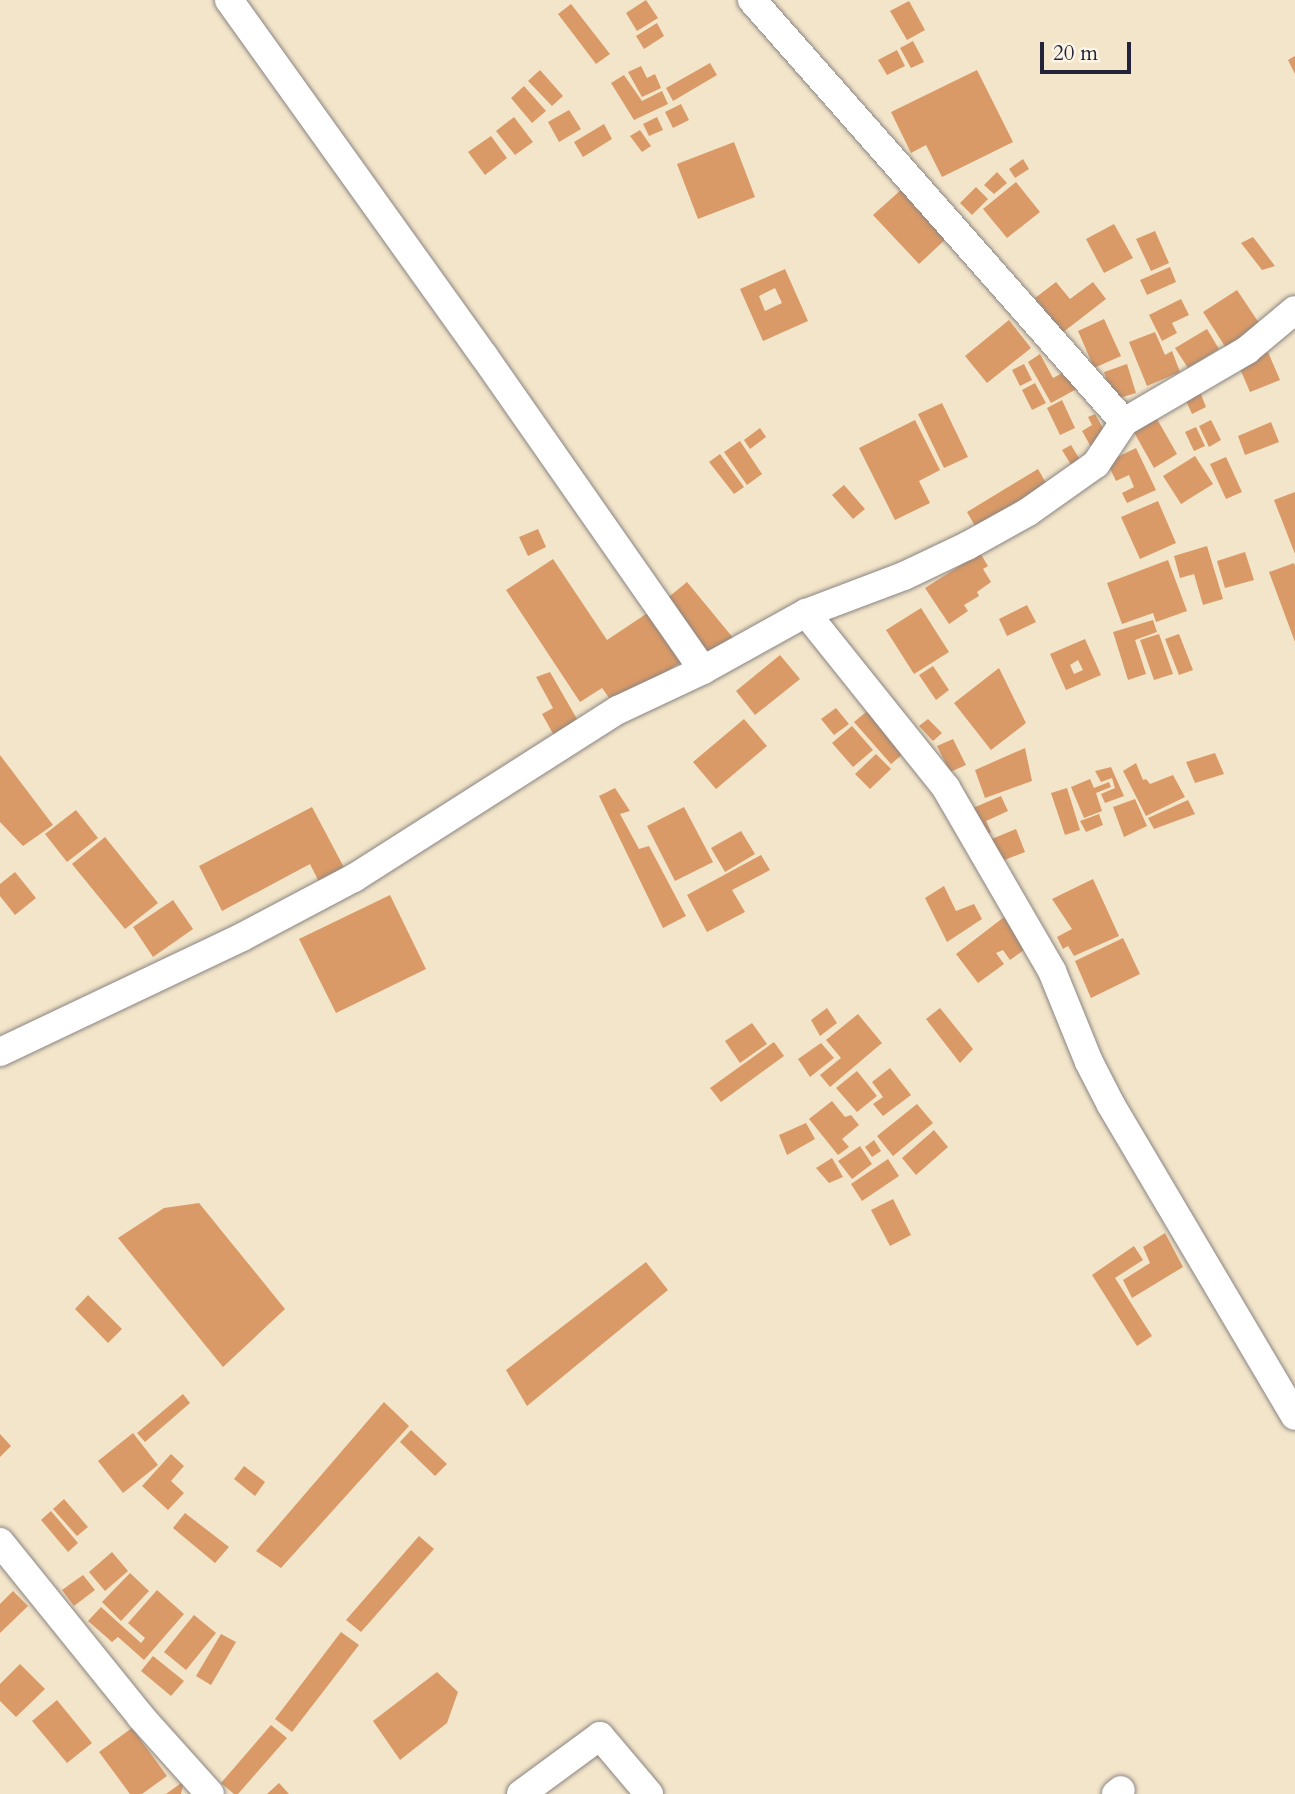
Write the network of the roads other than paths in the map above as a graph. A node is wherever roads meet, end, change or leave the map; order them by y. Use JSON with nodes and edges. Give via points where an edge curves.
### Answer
{"nodes":[{"id":1,"x":229,"y":0,"type":"edge"},
{"id":2,"x":752,"y":0,"type":"edge"},
{"id":3,"x":1295,"y":310,"type":"edge"},
{"id":4,"x":1124,"y":422,"type":"junction"},
{"id":5,"x":806,"y":613,"type":"junction"},
{"id":6,"x":703,"y":670,"type":"junction"},
{"id":7,"x":0,"y":1052,"type":"edge"},
{"id":8,"x":1295,"y":1416,"type":"edge"},
{"id":9,"x":0,"y":1542,"type":"edge"},
{"id":10,"x":210,"y":1794,"type":"edge"},
{"id":11,"x":521,"y":1794,"type":"edge"},
{"id":12,"x":649,"y":1794,"type":"edge"}],
"edges":[{"from":1,"to":6,"type":"street"},
{"from":2,"to":4,"type":"street"},
{"from":3,"to":4,"type":"street","via":[[1247,350]]},
{"from":4,"to":5,"type":"street","via":[[1096,464],[1028,512],[904,576]]},
{"from":5,"to":6,"type":"street"},
{"from":5,"to":8,"type":"street","via":[[953,799],[1052,971],[1111,1105]]},
{"from":6,"to":7,"type":"street","via":[[618,709],[354,878],[242,937]]},
{"from":9,"to":10,"type":"street","via":[[141,1717]]},
{"from":11,"to":12,"type":"street","via":[[600,1736]]}]}
